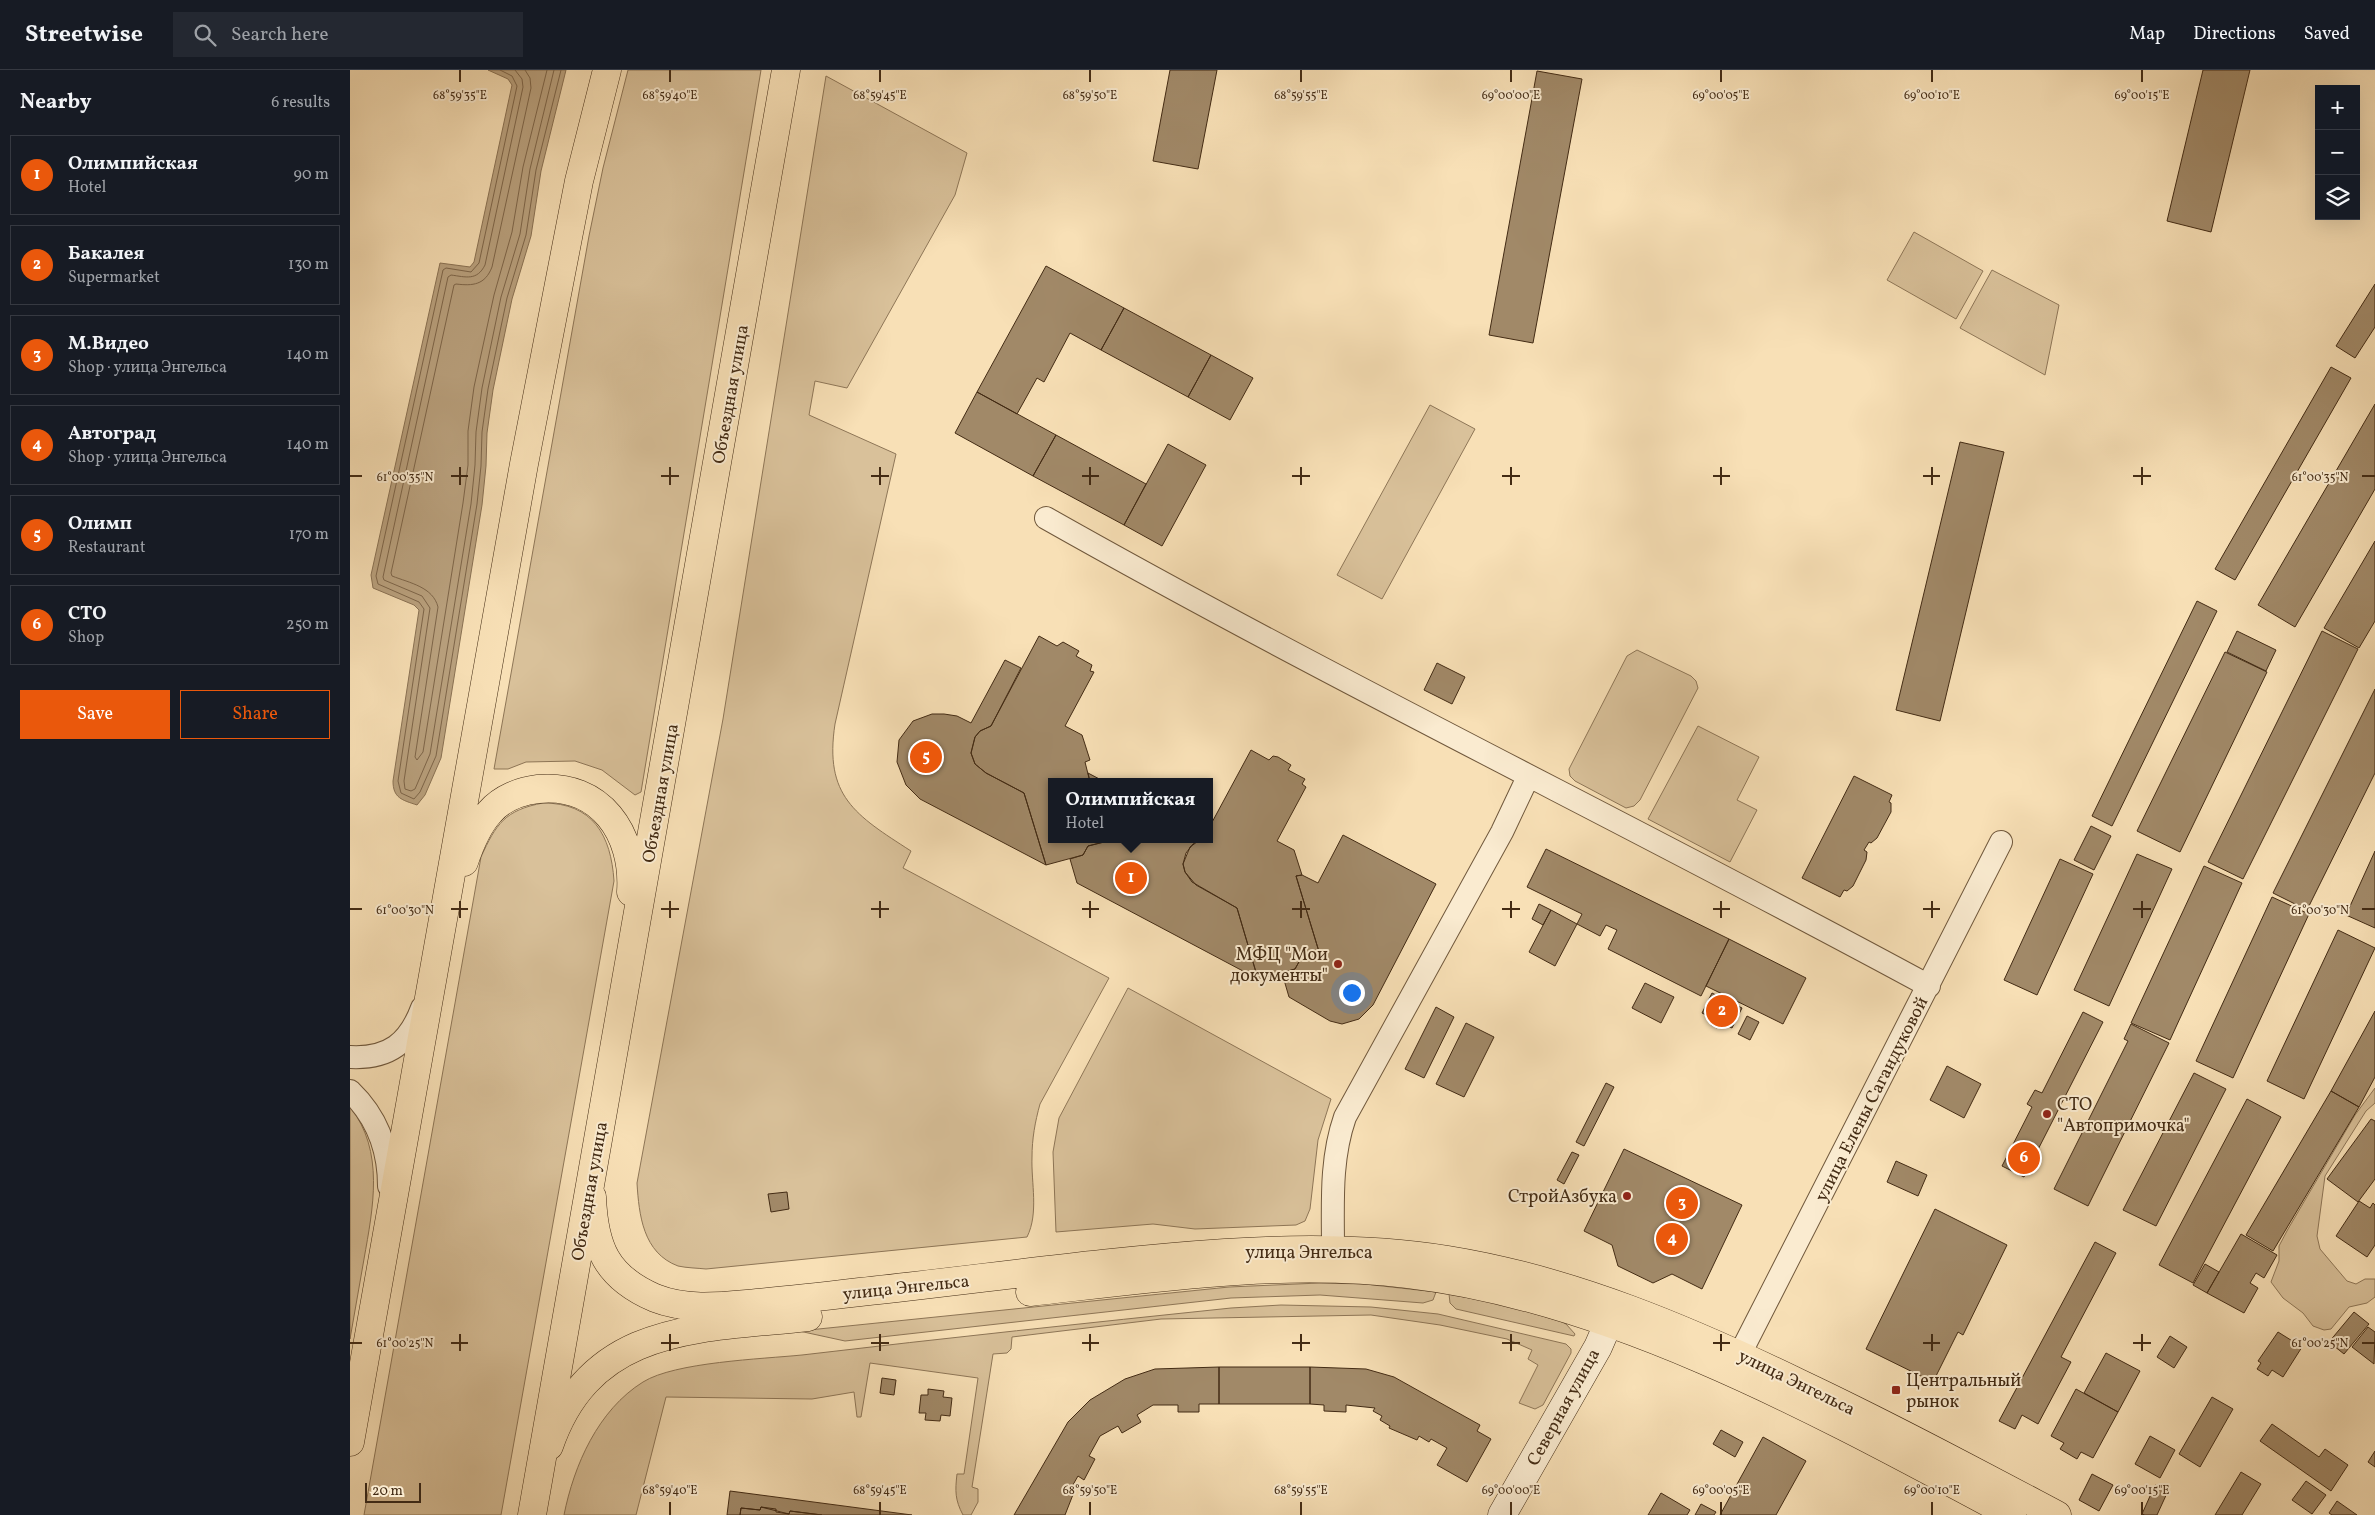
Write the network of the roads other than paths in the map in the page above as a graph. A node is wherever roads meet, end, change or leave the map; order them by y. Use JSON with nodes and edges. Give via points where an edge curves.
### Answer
{"nodes":[{"id":1,"x":608,"y":70,"type":"edge"},
{"id":2,"x":786,"y":70,"type":"edge"},
{"id":3,"x":1046,"y":518,"type":"dead end"},
{"id":4,"x":1528,"y":777,"type":"junction"},
{"id":5,"x":2001,"y":842,"type":"dead end"},
{"id":6,"x":438,"y":941,"type":"junction"},
{"id":7,"x":1929,"y":986,"type":"junction"},
{"id":8,"x":430,"y":988,"type":"junction"},
{"id":9,"x":625,"y":993,"type":"junction"},
{"id":10,"x":350,"y":1057,"type":"edge"},
{"id":11,"x":350,"y":1091,"type":"edge"},
{"id":12,"x":591,"y":1182,"type":"junction"},
{"id":13,"x":388,"y":1227,"type":"junction"},
{"id":14,"x":1333,"y":1260,"type":"junction"},
{"id":15,"x":1050,"y":1281,"type":"junction"},
{"id":16,"x":1611,"y":1314,"type":"junction"},
{"id":17,"x":366,"y":1356,"type":"junction"},
{"id":18,"x":1735,"y":1364,"type":"junction"},
{"id":19,"x":350,"y":1410,"type":"edge"},
{"id":20,"x":1891,"y":1438,"type":"junction"},
{"id":21,"x":350,"y":1442,"type":"edge"},
{"id":22,"x":539,"y":1476,"type":"junction"},
{"id":23,"x":532,"y":1515,"type":"edge"},
{"id":24,"x":1502,"y":1515,"type":"edge"},
{"id":25,"x":2012,"y":1515,"type":"edge"},
{"id":26,"x":2057,"y":1515,"type":"edge"}],
"edges":[{"from":1,"to":6,"type":"main road","via":[[579,181],[522,474]]},
{"from":2,"to":9,"type":"main road","name":"Объездная улица"},
{"from":3,"to":4,"type":"street","via":[[1193,600]]},
{"from":4,"to":7,"type":"street"},
{"from":4,"to":14,"type":"street","via":[[1502,832],[1345,1117],[1333,1174]]},
{"from":5,"to":7,"type":"street","name":"улица Елены Сагандуковой"},
{"from":6,"to":8,"type":"main road"},
{"from":6,"to":9,"type":"main road","via":[[467,852],[477,829],[491,810],[507,798],[525,791],[567,790],[588,798],[606,811],[626,845],[632,887]]},
{"from":7,"to":18,"type":"street","name":"улица Елены Сагандуковой"},
{"from":8,"to":10,"type":"street","via":[[415,1026],[398,1045],[373,1056]]},
{"from":8,"to":13,"type":"main road"},
{"from":9,"to":12,"type":"main road","name":"Объездная улица"},
{"from":11,"to":13,"type":"street","via":[[371,1116],[386,1150]]},
{"from":12,"to":15,"type":"main road","name":"улица Энгельса","via":[[595,1235],[608,1263],[637,1288],[668,1302],[713,1307]]},
{"from":12,"to":22,"type":"main road","name":"Объездная улица"},
{"from":13,"to":17,"type":"main road"},
{"from":14,"to":15,"type":"main road","name":"улица Энгельса","via":[[1223,1253]]},
{"from":14,"to":16,"type":"main road","name":"улица Энгельса","via":[[1409,1254],[1488,1268],[1546,1282]]},
{"from":15,"to":22,"type":"main road","name":"улица Энгельса","via":[[716,1327],[648,1341],[610,1360],[582,1385],[554,1430]]},
{"from":16,"to":18,"type":"main road","name":"улица Энгельса"},
{"from":16,"to":24,"type":"street","name":"Северная улица","via":[[1594,1353]]},
{"from":17,"to":19,"type":"street"},
{"from":17,"to":21,"type":"main road"},
{"from":18,"to":20,"type":"main road","name":"улица Энгельса"},
{"from":20,"to":25,"type":"main road","name":"улица Энгельса"},
{"from":20,"to":26,"type":"main road","name":"улица Энгельса"},
{"from":22,"to":23,"type":"main road","name":"Объездная улица"}]}
